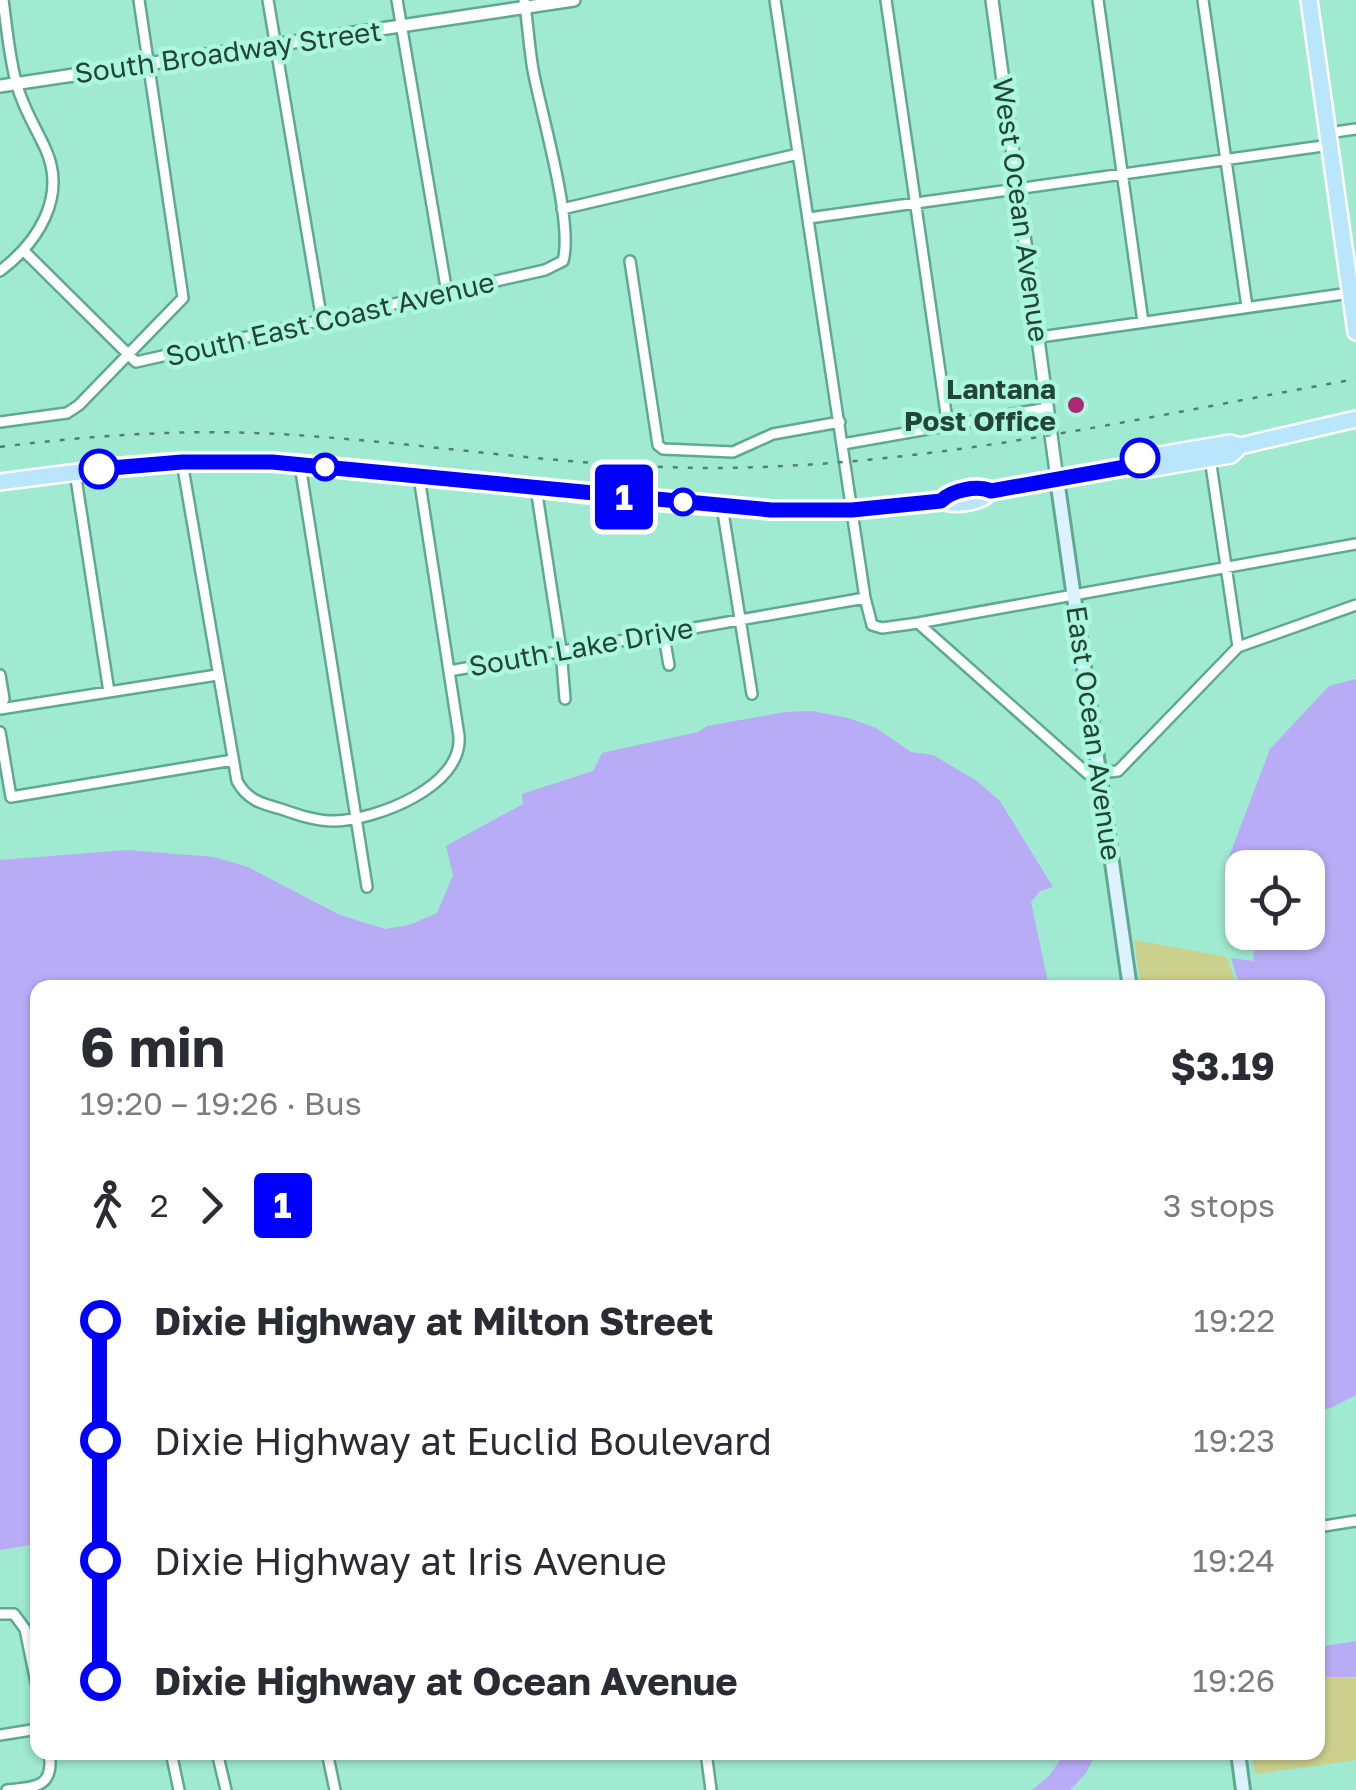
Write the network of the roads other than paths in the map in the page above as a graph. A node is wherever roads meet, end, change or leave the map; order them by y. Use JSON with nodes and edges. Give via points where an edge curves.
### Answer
{"nodes":[{"id":1,"x":2,"y":0,"type":"edge"},
{"id":2,"x":139,"y":0,"type":"edge"},
{"id":3,"x":268,"y":0,"type":"edge"},
{"id":4,"x":397,"y":0,"type":"edge"},
{"id":5,"x":574,"y":0,"type":"edge"},
{"id":6,"x":776,"y":0,"type":"edge"},
{"id":7,"x":886,"y":0,"type":"edge"},
{"id":8,"x":992,"y":0,"type":"edge"},
{"id":9,"x":1098,"y":0,"type":"edge"},
{"id":10,"x":1203,"y":0,"type":"edge"},
{"id":11,"x":1313,"y":0,"type":"edge"},
{"id":12,"x":525,"y":3,"type":"edge"},
{"id":13,"x":402,"y":27,"type":"junction"},
{"id":14,"x":274,"y":46,"type":"junction"},
{"id":15,"x":150,"y":64,"type":"junction"},
{"id":16,"x":16,"y":84,"type":"junction"},
{"id":17,"x":0,"y":86,"type":"edge"},
{"id":18,"x":1356,"y":129,"type":"edge"},
{"id":19,"x":1329,"y":139,"type":"junction"},
{"id":20,"x":798,"y":154,"type":"junction"},
{"id":21,"x":1226,"y":159,"type":"junction"},
{"id":22,"x":1122,"y":174,"type":"junction"},
{"id":23,"x":1019,"y":189,"type":"junction"},
{"id":24,"x":915,"y":204,"type":"junction"},
{"id":25,"x":562,"y":210,"type":"junction"},
{"id":26,"x":809,"y":218,"type":"junction"},
{"id":27,"x":24,"y":252,"type":"junction"},
{"id":28,"x":630,"y":261,"type":"dead end"},
{"id":29,"x":0,"y":271,"type":"edge"},
{"id":30,"x":447,"y":293,"type":"junction"},
{"id":31,"x":1350,"y":293,"type":"junction"},
{"id":32,"x":1247,"y":307,"type":"junction"},
{"id":33,"x":322,"y":321,"type":"junction"},
{"id":34,"x":1144,"y":322,"type":"junction"},
{"id":35,"x":1356,"y":332,"type":"edge"},
{"id":36,"x":1040,"y":337,"type":"junction"},
{"id":37,"x":126,"y":356,"type":"junction"},
{"id":38,"x":1047,"y":408,"type":"junction"},
{"id":39,"x":1356,"y":419,"type":"edge"},
{"id":40,"x":0,"y":422,"type":"edge"},
{"id":41,"x":840,"y":422,"type":"junction"},
{"id":42,"x":948,"y":427,"type":"junction"},
{"id":43,"x":843,"y":444,"type":"junction"},
{"id":44,"x":1240,"y":446,"type":"junction"},
{"id":45,"x":1210,"y":458,"type":"junction"},
{"id":46,"x":182,"y":462,"type":"junction"},
{"id":47,"x":300,"y":464,"type":"junction"},
{"id":48,"x":1131,"y":466,"type":"junction"},
{"id":49,"x":74,"y":472,"type":"junction"},
{"id":50,"x":418,"y":477,"type":"junction"},
{"id":51,"x":1057,"y":479,"type":"junction"},
{"id":52,"x":0,"y":482,"type":"edge"},
{"id":53,"x":536,"y":488,"type":"junction"},
{"id":54,"x":722,"y":506,"type":"junction"},
{"id":55,"x":852,"y":510,"type":"junction"},
{"id":56,"x":1356,"y":544,"type":"edge"},
{"id":57,"x":1226,"y":568,"type":"junction"},
{"id":58,"x":1074,"y":594,"type":"junction"},
{"id":59,"x":865,"y":598,"type":"junction"},
{"id":60,"x":1356,"y":605,"type":"edge"},
{"id":61,"x":740,"y":618,"type":"junction"},
{"id":62,"x":918,"y":623,"type":"junction"},
{"id":63,"x":664,"y":631,"type":"junction"},
{"id":64,"x":1238,"y":648,"type":"junction"},
{"id":65,"x":561,"y":650,"type":"junction"},
{"id":66,"x":668,"y":665,"type":"dead end"},
{"id":67,"x":449,"y":671,"type":"junction"},
{"id":68,"x":0,"y":675,"type":"edge"},
{"id":69,"x":216,"y":675,"type":"junction"},
{"id":70,"x":109,"y":692,"type":"junction"},
{"id":71,"x":752,"y":694,"type":"dead end"},
{"id":72,"x":565,"y":699,"type":"dead end"},
{"id":73,"x":0,"y":707,"type":"edge"},
{"id":74,"x":0,"y":732,"type":"edge"},
{"id":75,"x":233,"y":760,"type":"junction"},
{"id":76,"x":1100,"y":775,"type":"junction"},
{"id":77,"x":356,"y":819,"type":"junction"},
{"id":78,"x":367,"y":888,"type":"dead end"},
{"id":79,"x":1129,"y":980,"type":"edge"},
{"id":80,"x":1356,"y":1521,"type":"edge"},
{"id":81,"x":1325,"y":1526,"type":"edge"},
{"id":82,"x":0,"y":1614,"type":"edge"},
{"id":83,"x":30,"y":1655,"type":"edge"},
{"id":84,"x":30,"y":1730,"type":"edge"},
{"id":85,"x":0,"y":1735,"type":"edge"},
{"id":86,"x":50,"y":1760,"type":"edge"},
{"id":87,"x":173,"y":1760,"type":"edge"},
{"id":88,"x":219,"y":1760,"type":"edge"},
{"id":89,"x":329,"y":1760,"type":"edge"},
{"id":90,"x":707,"y":1760,"type":"edge"},
{"id":91,"x":1239,"y":1760,"type":"edge"},
{"id":92,"x":6,"y":1790,"type":"edge"},
{"id":93,"x":179,"y":1790,"type":"edge"},
{"id":94,"x":226,"y":1790,"type":"edge"},
{"id":95,"x":335,"y":1790,"type":"edge"},
{"id":96,"x":711,"y":1790,"type":"edge"},
{"id":97,"x":1243,"y":1790,"type":"edge"}],
"edges":[{"from":1,"to":16,"type":"street"},
{"from":2,"to":15,"type":"street"},
{"from":3,"to":14,"type":"street"},
{"from":4,"to":13,"type":"street"},
{"from":5,"to":12,"type":"street","name":"South Broadway Street"},
{"from":6,"to":20,"type":"street"},
{"from":7,"to":24,"type":"street"},
{"from":8,"to":23,"type":"street","name":"West Ocean Avenue"},
{"from":9,"to":22,"type":"street"},
{"from":10,"to":21,"type":"street"},
{"from":11,"to":19,"type":"main road"},
{"from":12,"to":13,"type":"street","name":"South Broadway Street"},
{"from":12,"to":25,"type":"street"},
{"from":13,"to":14,"type":"street","name":"South Broadway Street"},
{"from":13,"to":30,"type":"street"},
{"from":14,"to":15,"type":"street","name":"South Broadway Street"},
{"from":14,"to":33,"type":"street"},
{"from":15,"to":16,"type":"street","name":"South Broadway Street"},
{"from":15,"to":37,"type":"street","via":[[183,298]]},
{"from":16,"to":17,"type":"street","name":"South Broadway Street"},
{"from":16,"to":27,"type":"street","via":[[53,177],[45,220]]},
{"from":18,"to":19,"type":"street"},
{"from":19,"to":21,"type":"street"},
{"from":19,"to":31,"type":"main road"},
{"from":20,"to":25,"type":"street"},
{"from":20,"to":26,"type":"street"},
{"from":21,"to":22,"type":"street"},
{"from":21,"to":32,"type":"street"},
{"from":22,"to":23,"type":"street"},
{"from":22,"to":34,"type":"street"},
{"from":23,"to":24,"type":"street"},
{"from":23,"to":36,"type":"street","name":"West Ocean Avenue"},
{"from":24,"to":26,"type":"street"},
{"from":24,"to":42,"type":"street"},
{"from":25,"to":30,"type":"street","name":"South East Coast Avenue","via":[[563,260]]},
{"from":26,"to":41,"type":"street"},
{"from":27,"to":29,"type":"street"},
{"from":27,"to":37,"type":"street"},
{"from":28,"to":41,"type":"street","via":[[658,446],[733,452],[773,434]]},
{"from":30,"to":33,"type":"street","name":"South East Coast Avenue"},
{"from":31,"to":32,"type":"street"},
{"from":31,"to":35,"type":"main road"},
{"from":32,"to":34,"type":"street"},
{"from":33,"to":37,"type":"street","name":"South East Coast Avenue","via":[[148,361]]},
{"from":34,"to":36,"type":"street"},
{"from":36,"to":38,"type":"street","name":"West Ocean Avenue"},
{"from":37,"to":40,"type":"street","name":"South East Coast Avenue","via":[[67,412]]},
{"from":38,"to":42,"type":"street"},
{"from":38,"to":51,"type":"street","name":"West Ocean Avenue"},
{"from":39,"to":44,"type":"main road"},
{"from":41,"to":43,"type":"street"},
{"from":42,"to":43,"type":"street"},
{"from":43,"to":55,"type":"street"},
{"from":44,"to":45,"type":"main road"},
{"from":44,"to":48,"type":"main road","via":[[1172,452]]},
{"from":45,"to":48,"type":"main road","via":[[1144,470]]},
{"from":45,"to":57,"type":"street"},
{"from":46,"to":47,"type":"main road"},
{"from":46,"to":49,"type":"main road"},
{"from":46,"to":69,"type":"street","name":"South Lake Drive"},
{"from":47,"to":50,"type":"main road"},
{"from":47,"to":77,"type":"street"},
{"from":48,"to":51,"type":"main road"},
{"from":49,"to":52,"type":"main road"},
{"from":49,"to":70,"type":"street"},
{"from":50,"to":53,"type":"main road"},
{"from":50,"to":67,"type":"street"},
{"from":51,"to":55,"type":"main road"},
{"from":51,"to":58,"type":"main road","name":"East Ocean Avenue"},
{"from":53,"to":54,"type":"main road"},
{"from":53,"to":65,"type":"street"},
{"from":54,"to":55,"type":"main road"},
{"from":54,"to":61,"type":"street"},
{"from":55,"to":59,"type":"street"},
{"from":56,"to":57,"type":"street"},
{"from":57,"to":58,"type":"street"},
{"from":57,"to":64,"type":"street"},
{"from":58,"to":62,"type":"street"},
{"from":58,"to":76,"type":"main road","name":"East Ocean Avenue"},
{"from":59,"to":61,"type":"street","name":"South Lake Drive"},
{"from":59,"to":62,"type":"street","via":[[872,625]]},
{"from":60,"to":64,"type":"street"},
{"from":61,"to":63,"type":"street","name":"South Lake Drive"},
{"from":61,"to":71,"type":"street"},
{"from":62,"to":76,"type":"street","via":[[1088,774]]},
{"from":63,"to":65,"type":"street","name":"South Lake Drive"},
{"from":63,"to":66,"type":"street"},
{"from":64,"to":76,"type":"street","via":[[1118,771]]},
{"from":65,"to":67,"type":"street","name":"South Lake Drive"},
{"from":65,"to":72,"type":"street"},
{"from":67,"to":77,"type":"street","name":"South Lake Drive","via":[[459,755],[412,798]]},
{"from":68,"to":73,"type":"street"},
{"from":69,"to":70,"type":"street"},
{"from":69,"to":75,"type":"street","name":"South Lake Drive"},
{"from":70,"to":73,"type":"street"},
{"from":74,"to":75,"type":"street","via":[[11,797]]},
{"from":75,"to":77,"type":"street","name":"South Lake Drive","via":[[244,794],[260,803],[311,819]]},
{"from":76,"to":79,"type":"main road","name":"East Ocean Avenue"},
{"from":77,"to":78,"type":"street"},
{"from":80,"to":81,"type":"street"},
{"from":82,"to":83,"type":"street","via":[[14,1614],[23,1623]]},
{"from":84,"to":85,"type":"street"},
{"from":86,"to":92,"type":"street","via":[[45,1781]]},
{"from":87,"to":93,"type":"street"},
{"from":88,"to":94,"type":"street"},
{"from":89,"to":95,"type":"street"},
{"from":90,"to":96,"type":"street"},
{"from":91,"to":97,"type":"main road"}]}
